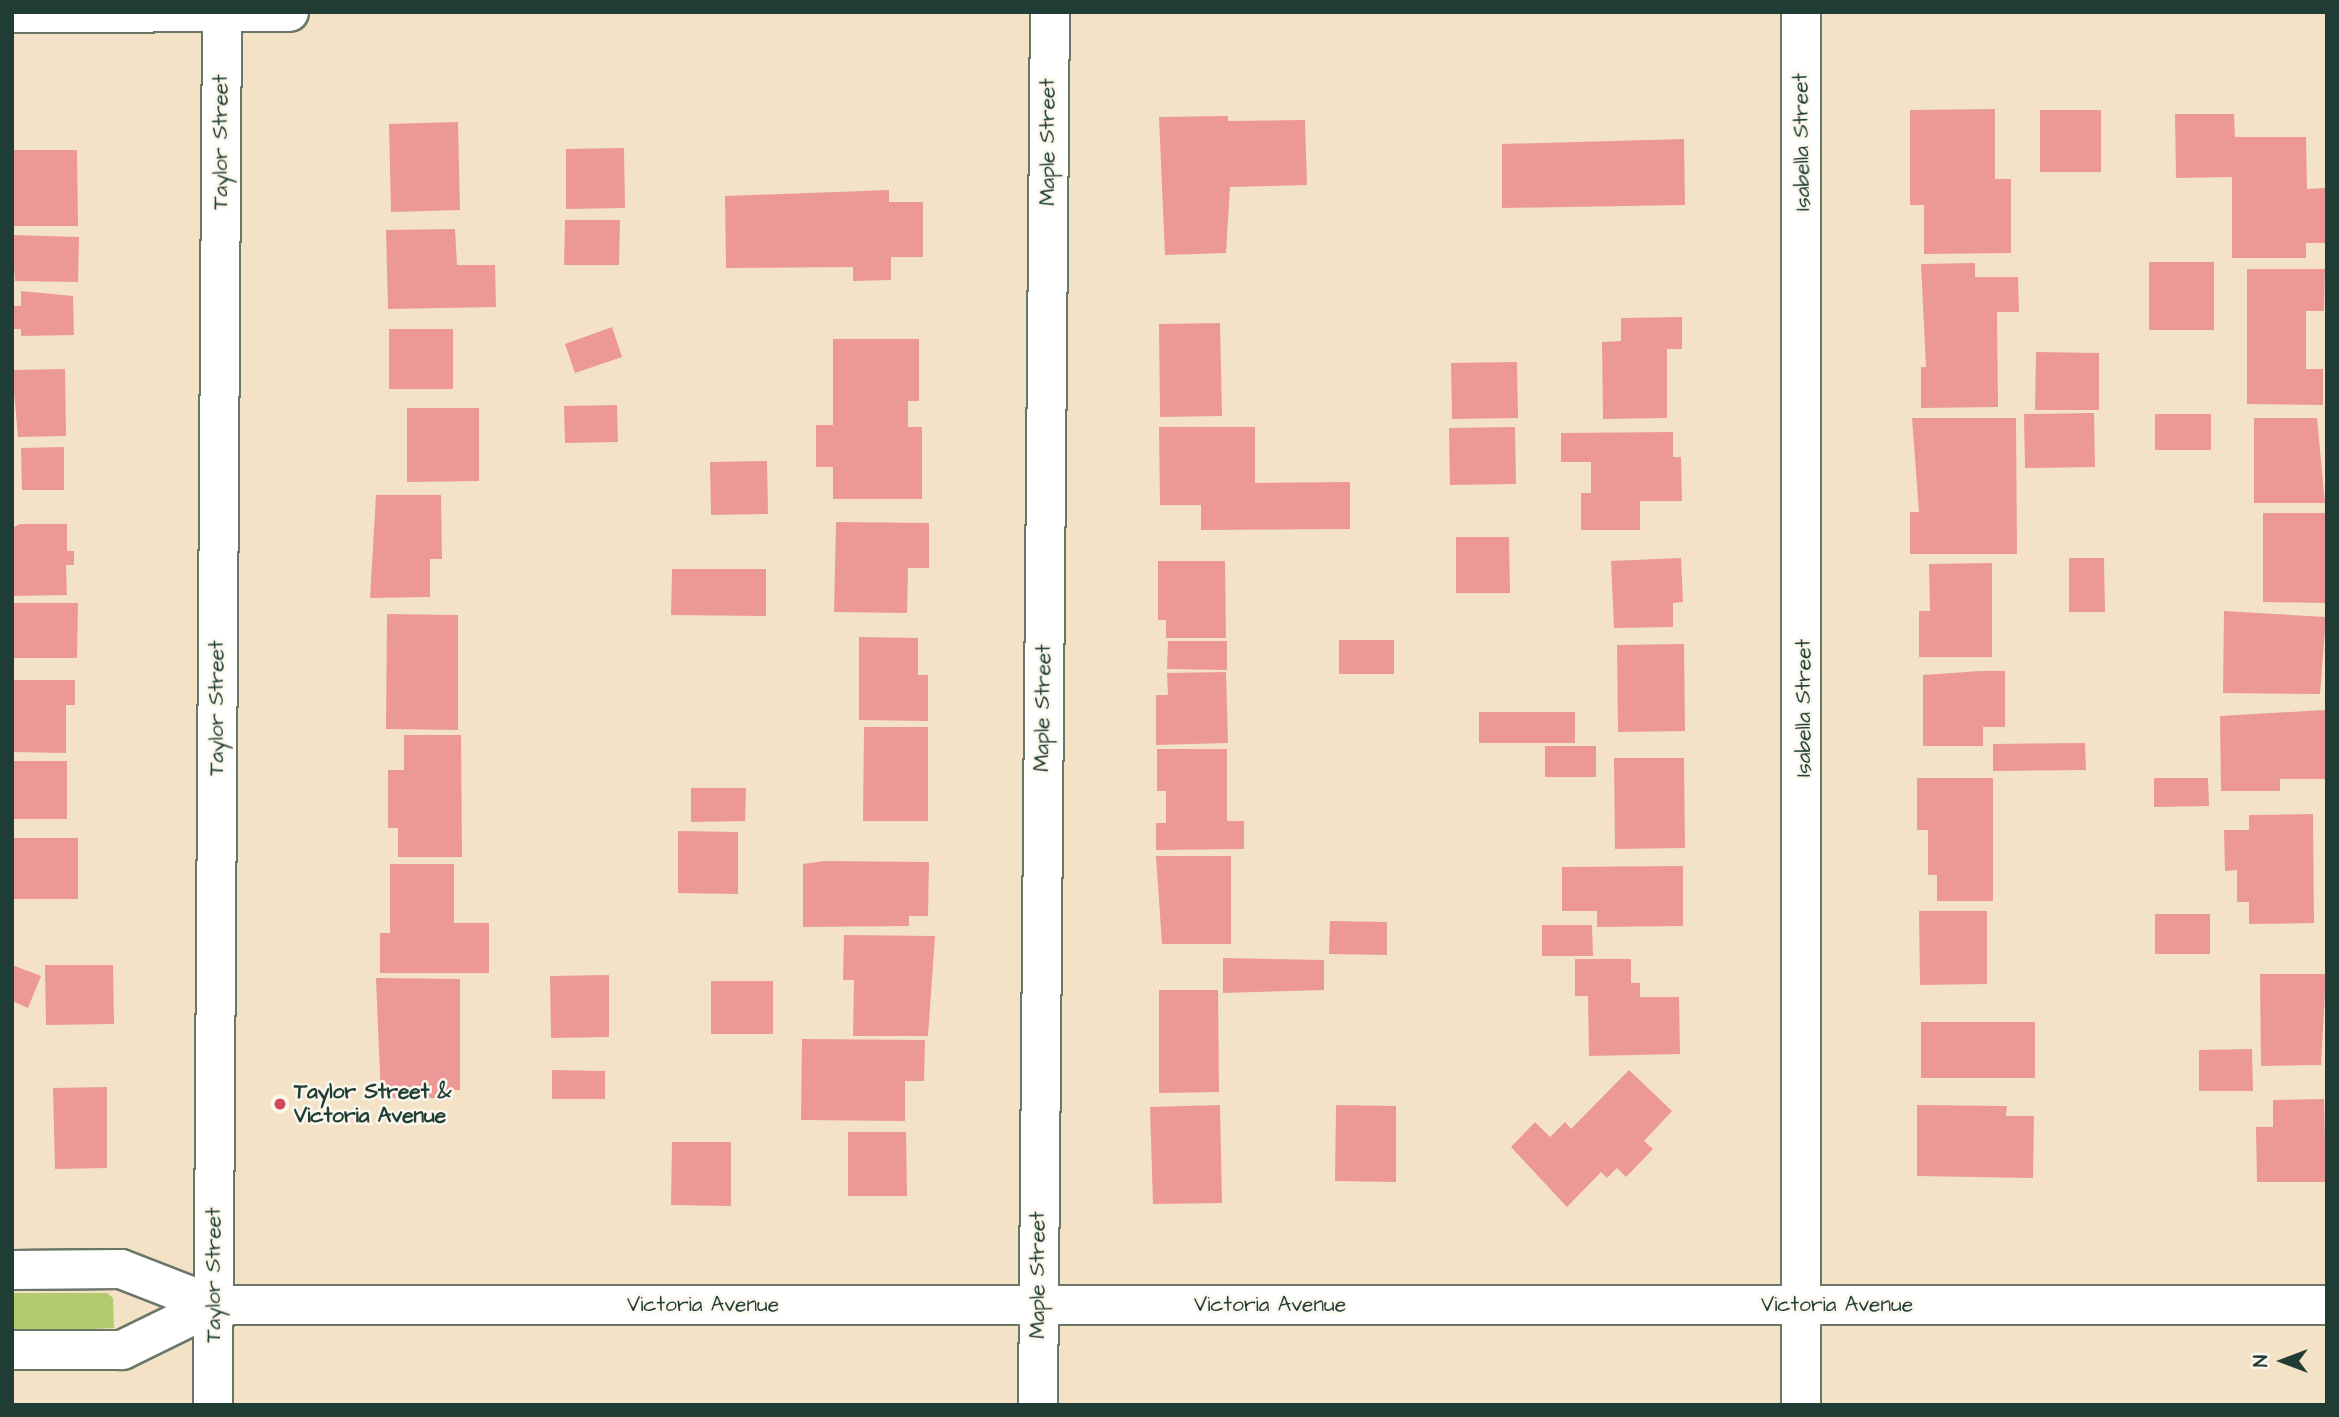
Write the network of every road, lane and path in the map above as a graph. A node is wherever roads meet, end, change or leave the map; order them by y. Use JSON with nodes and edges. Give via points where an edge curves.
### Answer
{"nodes":[{"id":1,"x":289,"y":12,"type":"edge"},
{"id":2,"x":1049,"y":12,"type":"edge"},
{"id":3,"x":1801,"y":12,"type":"edge"},
{"id":4,"x":12,"y":13,"type":"edge"},
{"id":5,"x":222,"y":13,"type":"edge"},
{"id":6,"x":12,"y":1270,"type":"edge"},
{"id":7,"x":214,"y":1305,"type":"junction"},
{"id":8,"x":1800,"y":1305,"type":"junction"},
{"id":9,"x":2327,"y":1305,"type":"edge"},
{"id":10,"x":1038,"y":1306,"type":"junction"},
{"id":11,"x":12,"y":1350,"type":"edge"},
{"id":12,"x":213,"y":1405,"type":"edge"},
{"id":13,"x":1038,"y":1405,"type":"edge"},
{"id":14,"x":1801,"y":1405,"type":"edge"}],
"edges":[{"from":1,"to":5,"type":"street"},
{"from":2,"to":10,"type":"street","name":"Maple Street"},
{"from":3,"to":8,"type":"street","name":"Isabella Street"},
{"from":4,"to":5,"type":"street"},
{"from":5,"to":7,"type":"street","name":"Taylor Street"},
{"from":6,"to":7,"type":"street","name":"Victoria Avenue","via":[[121,1269]]},
{"from":7,"to":10,"type":"street","name":"Victoria Avenue"},
{"from":7,"to":11,"type":"street","name":"Victoria Avenue","via":[[122,1350]]},
{"from":7,"to":12,"type":"street","name":"Taylor Street"},
{"from":8,"to":9,"type":"street","name":"Victoria Avenue"},
{"from":8,"to":10,"type":"street","name":"Victoria Avenue"},
{"from":8,"to":14,"type":"street","name":"Isabella Street"},
{"from":10,"to":13,"type":"street","name":"Maple Street"}]}
